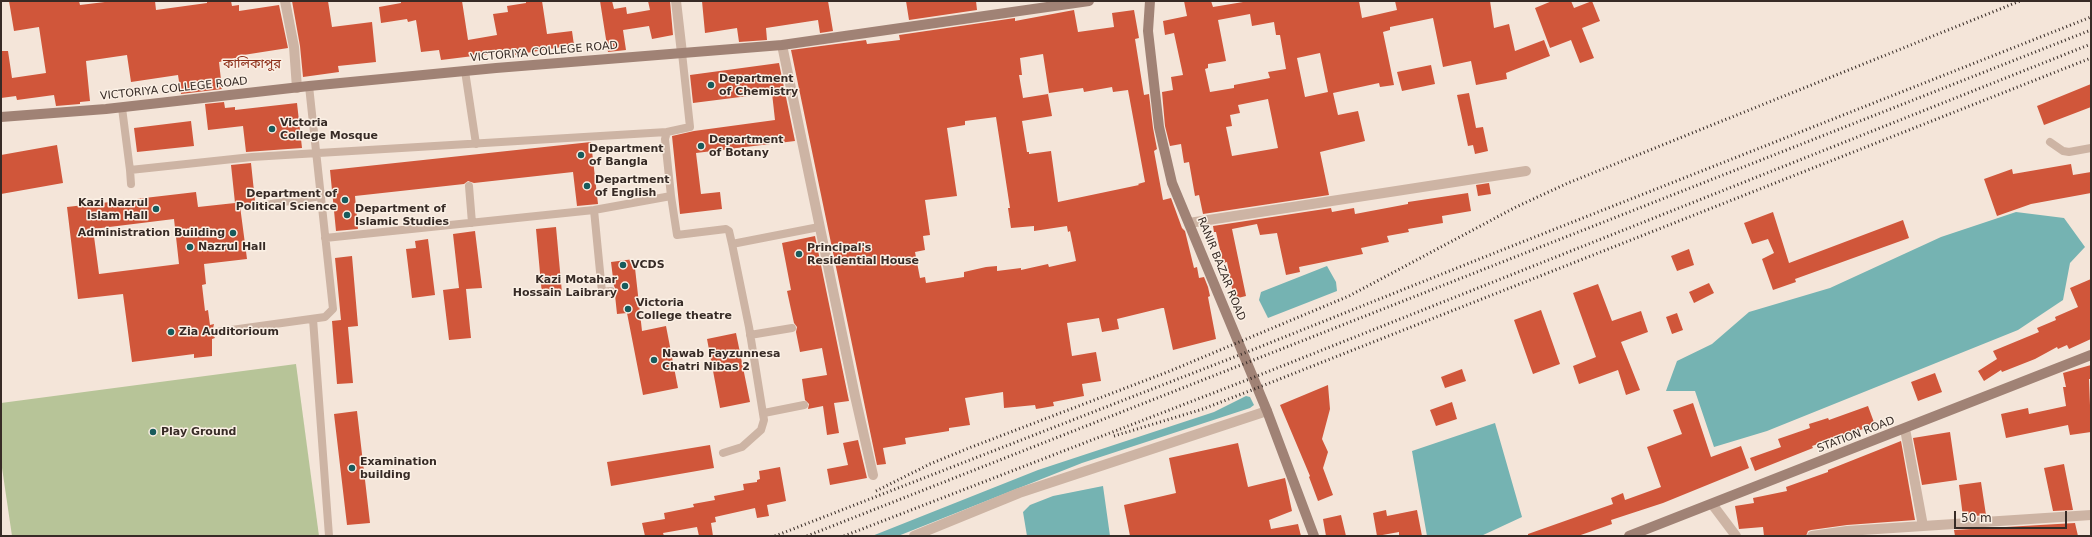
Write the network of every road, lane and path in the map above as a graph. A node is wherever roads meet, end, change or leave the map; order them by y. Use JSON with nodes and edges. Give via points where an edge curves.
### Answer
{"nodes":[{"id":1,"x":285,"y":1,"type":"edge"},
{"id":2,"x":676,"y":1,"type":"edge"},
{"id":3,"x":1089,"y":1,"type":"edge"},
{"id":4,"x":1150,"y":1,"type":"edge"},
{"id":5,"x":782,"y":45,"type":"junction"},
{"id":6,"x":682,"y":53,"type":"junction"},
{"id":7,"x":465,"y":71,"type":"junction"},
{"id":8,"x":309,"y":86,"type":"junction"},
{"id":9,"x":297,"y":88,"type":"junction"},
{"id":10,"x":122,"y":108,"type":"junction"},
{"id":11,"x":1,"y":117,"type":"edge"},
{"id":12,"x":668,"y":132,"type":"junction"},
{"id":13,"x":2050,"y":142,"type":"dead end"},
{"id":14,"x":476,"y":144,"type":"junction"},
{"id":15,"x":2091,"y":148,"type":"edge"},
{"id":16,"x":317,"y":153,"type":"junction"},
{"id":17,"x":130,"y":170,"type":"junction"},
{"id":18,"x":1526,"y":171,"type":"dead end"},
{"id":19,"x":131,"y":184,"type":"dead end"},
{"id":20,"x":469,"y":186,"type":"dead end"},
{"id":21,"x":321,"y":196,"type":"junction"},
{"id":22,"x":671,"y":196,"type":"junction"},
{"id":23,"x":253,"y":207,"type":"dead end"},
{"id":24,"x":594,"y":210,"type":"junction"},
{"id":25,"x":472,"y":223,"type":"junction"},
{"id":26,"x":1188,"y":223,"type":"junction"},
{"id":27,"x":819,"y":227,"type":"junction"},
{"id":28,"x":325,"y":238,"type":"junction"},
{"id":29,"x":732,"y":244,"type":"junction"},
{"id":30,"x":611,"y":291,"type":"dead end"},
{"id":31,"x":313,"y":319,"type":"junction"},
{"id":32,"x":792,"y":328,"type":"dead end"},
{"id":33,"x":217,"y":332,"type":"dead end"},
{"id":34,"x":750,"y":336,"type":"junction"},
{"id":35,"x":2091,"y":355,"type":"edge"},
{"id":36,"x":804,"y":405,"type":"dead end"},
{"id":37,"x":1267,"y":411,"type":"junction"},
{"id":38,"x":764,"y":413,"type":"junction"},
{"id":39,"x":1905,"y":429,"type":"junction"},
{"id":40,"x":723,"y":453,"type":"dead end"},
{"id":41,"x":873,"y":475,"type":"dead end"},
{"id":42,"x":1712,"y":504,"type":"junction"},
{"id":43,"x":2091,"y":515,"type":"edge"},
{"id":44,"x":1923,"y":526,"type":"junction"},
{"id":45,"x":329,"y":536,"type":"edge"},
{"id":46,"x":914,"y":536,"type":"edge"},
{"id":47,"x":1314,"y":536,"type":"edge"},
{"id":48,"x":1629,"y":536,"type":"edge"},
{"id":49,"x":1736,"y":536,"type":"edge"},
{"id":50,"x":1812,"y":536,"type":"edge"}],
"edges":[{"from":1,"to":9,"type":"street","via":[[294,48]]},
{"from":2,"to":6,"type":"street"},
{"from":3,"to":5,"type":"street","name":"VICTORIYA COLLEGE ROAD"},
{"from":4,"to":26,"type":"street","name":"RANIR BAZAR ROAD","via":[[1148,32],[1159,127],[1172,183]]},
{"from":5,"to":6,"type":"street","name":"VICTORIYA COLLEGE ROAD"},
{"from":5,"to":27,"type":"street"},
{"from":6,"to":7,"type":"street","name":"VICTORIYA COLLEGE ROAD"},
{"from":6,"to":12,"type":"lane","via":[[690,126]]},
{"from":7,"to":8,"type":"street","name":"VICTORIYA COLLEGE ROAD"},
{"from":7,"to":14,"type":"lane"},
{"from":8,"to":9,"type":"street","name":"VICTORIYA COLLEGE ROAD"},
{"from":8,"to":16,"type":"lane"},
{"from":9,"to":10,"type":"street","name":"VICTORIYA COLLEGE ROAD"},
{"from":10,"to":11,"type":"street","name":"VICTORIYA COLLEGE ROAD"},
{"from":10,"to":17,"type":"lane"},
{"from":12,"to":14,"type":"lane"},
{"from":12,"to":22,"type":"lane","via":[[665,139]]},
{"from":13,"to":15,"type":"lane","via":[[2069,152]]},
{"from":14,"to":16,"type":"lane"},
{"from":16,"to":17,"type":"lane"},
{"from":16,"to":21,"type":"lane"},
{"from":17,"to":19,"type":"lane"},
{"from":18,"to":26,"type":"street"},
{"from":20,"to":25,"type":"lane"},
{"from":21,"to":23,"type":"lane"},
{"from":21,"to":28,"type":"lane"},
{"from":22,"to":24,"type":"lane"},
{"from":22,"to":29,"type":"lane","via":[[677,235],[726,229],[729,231]]},
{"from":24,"to":25,"type":"lane"},
{"from":24,"to":30,"type":"lane","via":[[602,292]]},
{"from":25,"to":28,"type":"lane"},
{"from":26,"to":37,"type":"street","name":"RANIR BAZAR ROAD"},
{"from":27,"to":29,"type":"lane"},
{"from":27,"to":41,"type":"street"},
{"from":28,"to":31,"type":"lane","via":[[333,309],[325,317]]},
{"from":29,"to":34,"type":"lane"},
{"from":31,"to":33,"type":"lane"},
{"from":31,"to":45,"type":"lane"},
{"from":32,"to":34,"type":"lane"},
{"from":34,"to":38,"type":"lane"},
{"from":35,"to":39,"type":"street","name":"STATION ROAD"},
{"from":36,"to":38,"type":"lane"},
{"from":37,"to":46,"type":"street","via":[[1019,493]]},
{"from":37,"to":47,"type":"street","name":"RANIR BAZAR ROAD"},
{"from":38,"to":40,"type":"lane","via":[[761,430],[742,447]]},
{"from":39,"to":42,"type":"street","name":"STATION ROAD"},
{"from":39,"to":44,"type":"street"},
{"from":42,"to":48,"type":"street","name":"STATION ROAD"},
{"from":42,"to":49,"type":"street"},
{"from":43,"to":44,"type":"street"},
{"from":44,"to":50,"type":"street"}]}
